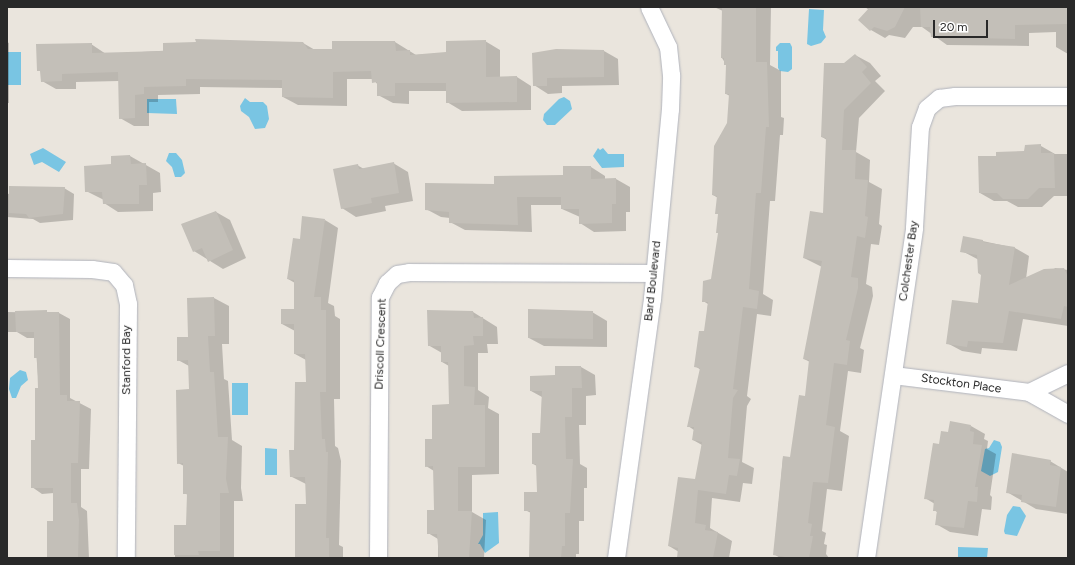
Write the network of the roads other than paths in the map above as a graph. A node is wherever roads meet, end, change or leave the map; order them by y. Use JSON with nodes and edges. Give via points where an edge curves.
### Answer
{"nodes":[{"id":1,"x":649,"y":7,"type":"edge"},
{"id":2,"x":1068,"y":96,"type":"edge"},
{"id":3,"x":7,"y":268,"type":"edge"},
{"id":4,"x":654,"y":273,"type":"junction"},
{"id":5,"x":1068,"y":373,"type":"edge"},
{"id":6,"x":893,"y":374,"type":"junction"},
{"id":7,"x":1029,"y":392,"type":"junction"},
{"id":8,"x":1068,"y":414,"type":"edge"},
{"id":9,"x":126,"y":558,"type":"edge"},
{"id":10,"x":378,"y":558,"type":"edge"},
{"id":11,"x":616,"y":558,"type":"edge"},
{"id":12,"x":866,"y":558,"type":"edge"}],
"edges":[{"from":1,"to":4,"type":"street","name":"Bard Boulevard","via":[[668,47],[671,74]]},
{"from":2,"to":6,"type":"street","name":"Colchester Bay","via":[[955,96],[939,98],[927,108],[920,126],[914,227]]},
{"from":3,"to":9,"type":"street","name":"Stanford Bay","via":[[113,272],[124,285],[128,304]]},
{"from":4,"to":10,"type":"street","name":"Driscoll Crescent","via":[[409,272],[397,274],[387,283],[380,297]]},
{"from":4,"to":11,"type":"street","name":"Bard Boulevard"},
{"from":5,"to":7,"type":"street"},
{"from":6,"to":7,"type":"street","name":"Stockton Place"},
{"from":6,"to":12,"type":"street","name":"Colchester Bay"},
{"from":7,"to":8,"type":"street","name":"Stockton Place"}]}
